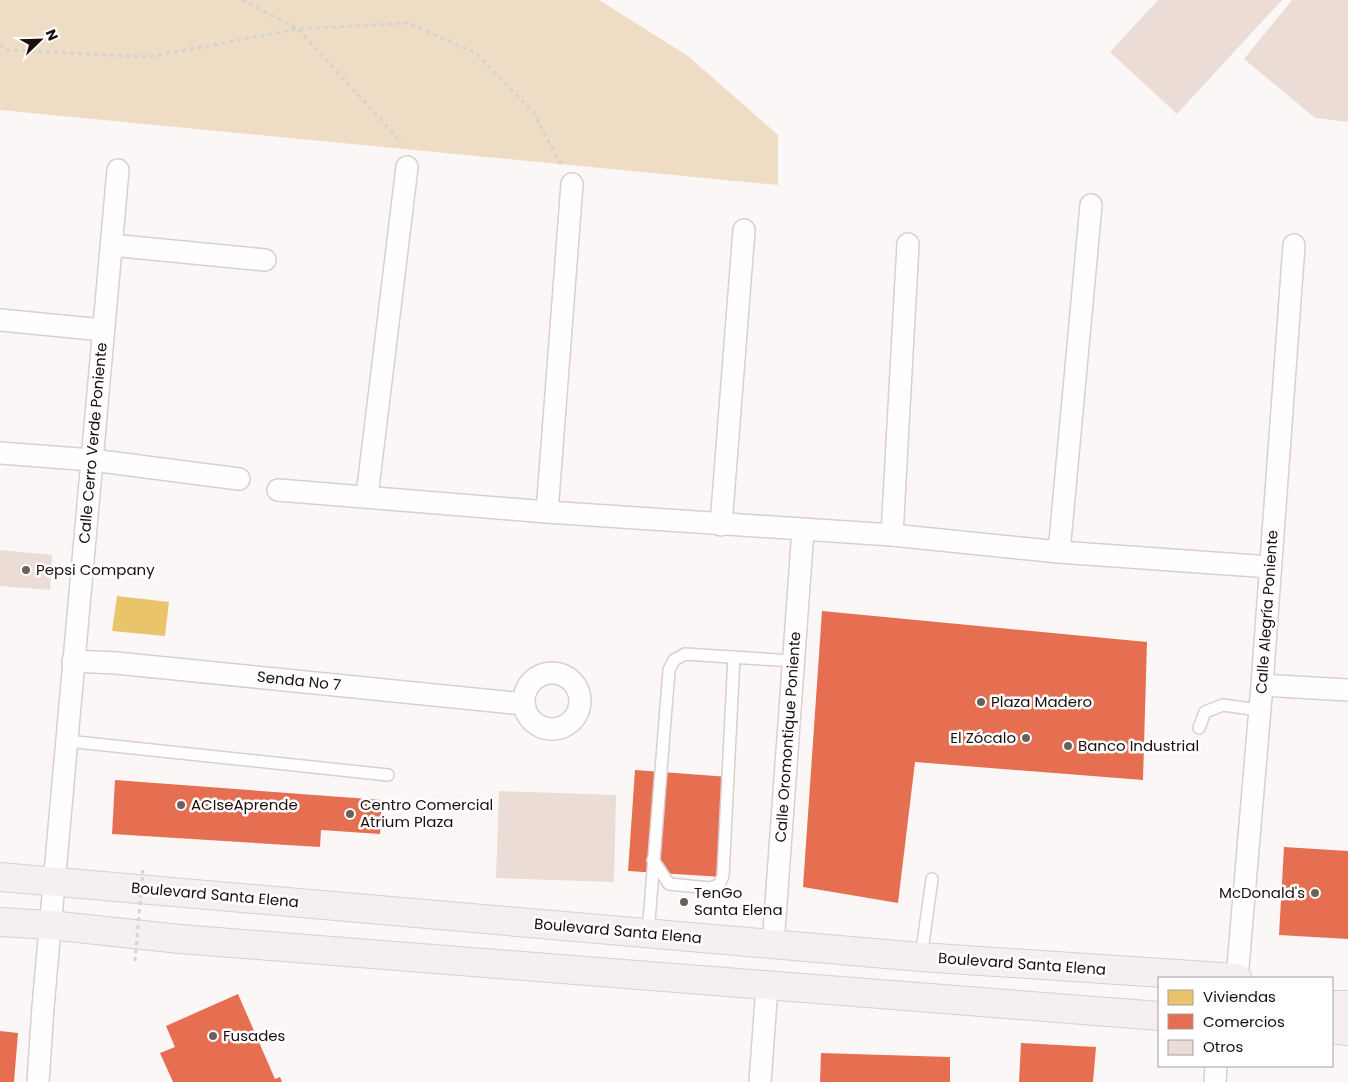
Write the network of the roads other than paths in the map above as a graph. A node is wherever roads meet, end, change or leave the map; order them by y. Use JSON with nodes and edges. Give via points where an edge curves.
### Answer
{"nodes":[{"id":1,"x":407,"y":167,"type":"road end"},
{"id":2,"x":118,"y":170,"type":"dead end"},
{"id":3,"x":572,"y":184,"type":"road end"},
{"id":4,"x":1091,"y":205,"type":"dead end"},
{"id":5,"x":744,"y":230,"type":"dead end"},
{"id":6,"x":908,"y":244,"type":"dead end"},
{"id":7,"x":111,"y":245,"type":"junction"},
{"id":8,"x":1294,"y":245,"type":"dead end"},
{"id":9,"x":265,"y":260,"type":"dead end"},
{"id":10,"x":0,"y":320,"type":"edge"},
{"id":11,"x":103,"y":330,"type":"junction"},
{"id":12,"x":0,"y":453,"type":"edge"},
{"id":13,"x":92,"y":460,"type":"junction"},
{"id":14,"x":239,"y":479,"type":"dead end"},
{"id":15,"x":278,"y":490,"type":"dead end"},
{"id":16,"x":367,"y":496,"type":"junction"},
{"id":17,"x":547,"y":512,"type":"junction"},
{"id":18,"x":721,"y":525,"type":"junction"},
{"id":19,"x":803,"y":530,"type":"junction"},
{"id":20,"x":892,"y":535,"type":"junction"},
{"id":21,"x":1059,"y":552,"type":"junction"},
{"id":22,"x":1270,"y":567,"type":"junction"},
{"id":23,"x":734,"y":657,"type":"junction"},
{"id":24,"x":74,"y":661,"type":"junction"},
{"id":25,"x":793,"y":661,"type":"junction"},
{"id":26,"x":1262,"y":686,"type":"junction"},
{"id":27,"x":1348,"y":690,"type":"edge"},
{"id":28,"x":524,"y":704,"type":"dead end"},
{"id":29,"x":1259,"y":710,"type":"junction"},
{"id":30,"x":1199,"y":728,"type":"dead end"},
{"id":31,"x":67,"y":741,"type":"junction"},
{"id":32,"x":388,"y":775,"type":"dead end"},
{"id":33,"x":652,"y":859,"type":"junction"},
{"id":34,"x":0,"y":877,"type":"edge"},
{"id":35,"x":932,"y":879,"type":"dead end"},
{"id":36,"x":54,"y":881,"type":"junction"},
{"id":37,"x":0,"y":922,"type":"edge"},
{"id":38,"x":50,"y":925,"type":"junction"},
{"id":39,"x":648,"y":934,"type":"junction"},
{"id":40,"x":773,"y":944,"type":"junction"},
{"id":41,"x":921,"y":957,"type":"junction"},
{"id":42,"x":1222,"y":977,"type":"edge"},
{"id":43,"x":1237,"y":977,"type":"edge"},
{"id":44,"x":768,"y":986,"type":"junction"},
{"id":45,"x":1333,"y":986,"type":"edge"},
{"id":46,"x":1348,"y":988,"type":"edge"},
{"id":47,"x":1158,"y":1000,"type":"edge"},
{"id":48,"x":1333,"y":1005,"type":"edge"},
{"id":49,"x":1348,"y":1005,"type":"edge"},
{"id":50,"x":1086,"y":1010,"type":"junction"},
{"id":51,"x":1158,"y":1016,"type":"edge"},
{"id":52,"x":1333,"y":1029,"type":"edge"},
{"id":53,"x":1348,"y":1031,"type":"edge"},
{"id":54,"x":1216,"y":1067,"type":"edge"},
{"id":55,"x":38,"y":1082,"type":"edge"},
{"id":56,"x":760,"y":1082,"type":"edge"},
{"id":57,"x":1215,"y":1082,"type":"edge"}],
"edges":[{"from":1,"to":16,"type":"street"},
{"from":2,"to":7,"type":"street","name":"Calle Cerro Verde Poniente"},
{"from":3,"to":17,"type":"street"},
{"from":4,"to":21,"type":"street"},
{"from":5,"to":18,"type":"street"},
{"from":6,"to":20,"type":"street"},
{"from":7,"to":9,"type":"street"},
{"from":7,"to":11,"type":"street","name":"Calle Cerro Verde Poniente"},
{"from":8,"to":22,"type":"street","name":"Calle Alegría Poniente"},
{"from":10,"to":11,"type":"street"},
{"from":11,"to":13,"type":"street","name":"Calle Cerro Verde Poniente"},
{"from":12,"to":13,"type":"street"},
{"from":13,"to":14,"type":"street"},
{"from":13,"to":24,"type":"street","name":"Calle Cerro Verde Poniente"},
{"from":15,"to":16,"type":"street"},
{"from":16,"to":17,"type":"street"},
{"from":17,"to":18,"type":"street"},
{"from":18,"to":19,"type":"street"},
{"from":19,"to":20,"type":"street"},
{"from":19,"to":25,"type":"street","name":"Calle Oromontique Poniente"},
{"from":20,"to":21,"type":"street"},
{"from":21,"to":22,"type":"street"},
{"from":22,"to":26,"type":"street","name":"Calle Alegría Poniente"},
{"from":23,"to":25,"type":"lane"},
{"from":23,"to":33,"type":"lane","via":[[685,654],[674,660],[669,670]]},
{"from":23,"to":33,"type":"lane","via":[[723,876],[719,885],[709,888],[669,884]]},
{"from":24,"to":28,"type":"street","name":"Senda No 7"},
{"from":24,"to":31,"type":"street","name":"Calle Cerro Verde Poniente"},
{"from":25,"to":40,"type":"street","name":"Calle Oromontique Poniente"},
{"from":26,"to":27,"type":"street"},
{"from":26,"to":29,"type":"street","name":"Calle Alegría Poniente"},
{"from":29,"to":30,"type":"lane","via":[[1223,705],[1205,712]]},
{"from":29,"to":43,"type":"street","name":"Calle Alegría Poniente"},
{"from":31,"to":32,"type":"lane"},
{"from":31,"to":36,"type":"street","name":"Calle Cerro Verde Poniente"},
{"from":33,"to":39,"type":"lane"},
{"from":34,"to":36,"type":"main road","name":"Boulevard Santa Elena"},
{"from":35,"to":41,"type":"lane"},
{"from":36,"to":38,"type":"street","name":"Calle Cerro Verde Poniente"},
{"from":36,"to":39,"type":"main road","name":"Boulevard Santa Elena"},
{"from":37,"to":38,"type":"main road"},
{"from":38,"to":44,"type":"main road","via":[[180,940]]},
{"from":38,"to":55,"type":"street","name":"Calle Cerro Verde Poniente"},
{"from":39,"to":40,"type":"main road","name":"Boulevard Santa Elena"},
{"from":40,"to":41,"type":"main road","name":"Boulevard Santa Elena"},
{"from":41,"to":42,"type":"main road","name":"Boulevard Santa Elena"},
{"from":44,"to":50,"type":"main road"},
{"from":44,"to":56,"type":"street"},
{"from":45,"to":46,"type":"main road"},
{"from":47,"to":50,"type":"main road","via":[[1106,998]]},
{"from":48,"to":49,"type":"main road"},
{"from":50,"to":51,"type":"main road"},
{"from":52,"to":53,"type":"main road"},
{"from":54,"to":57,"type":"street"}]}
